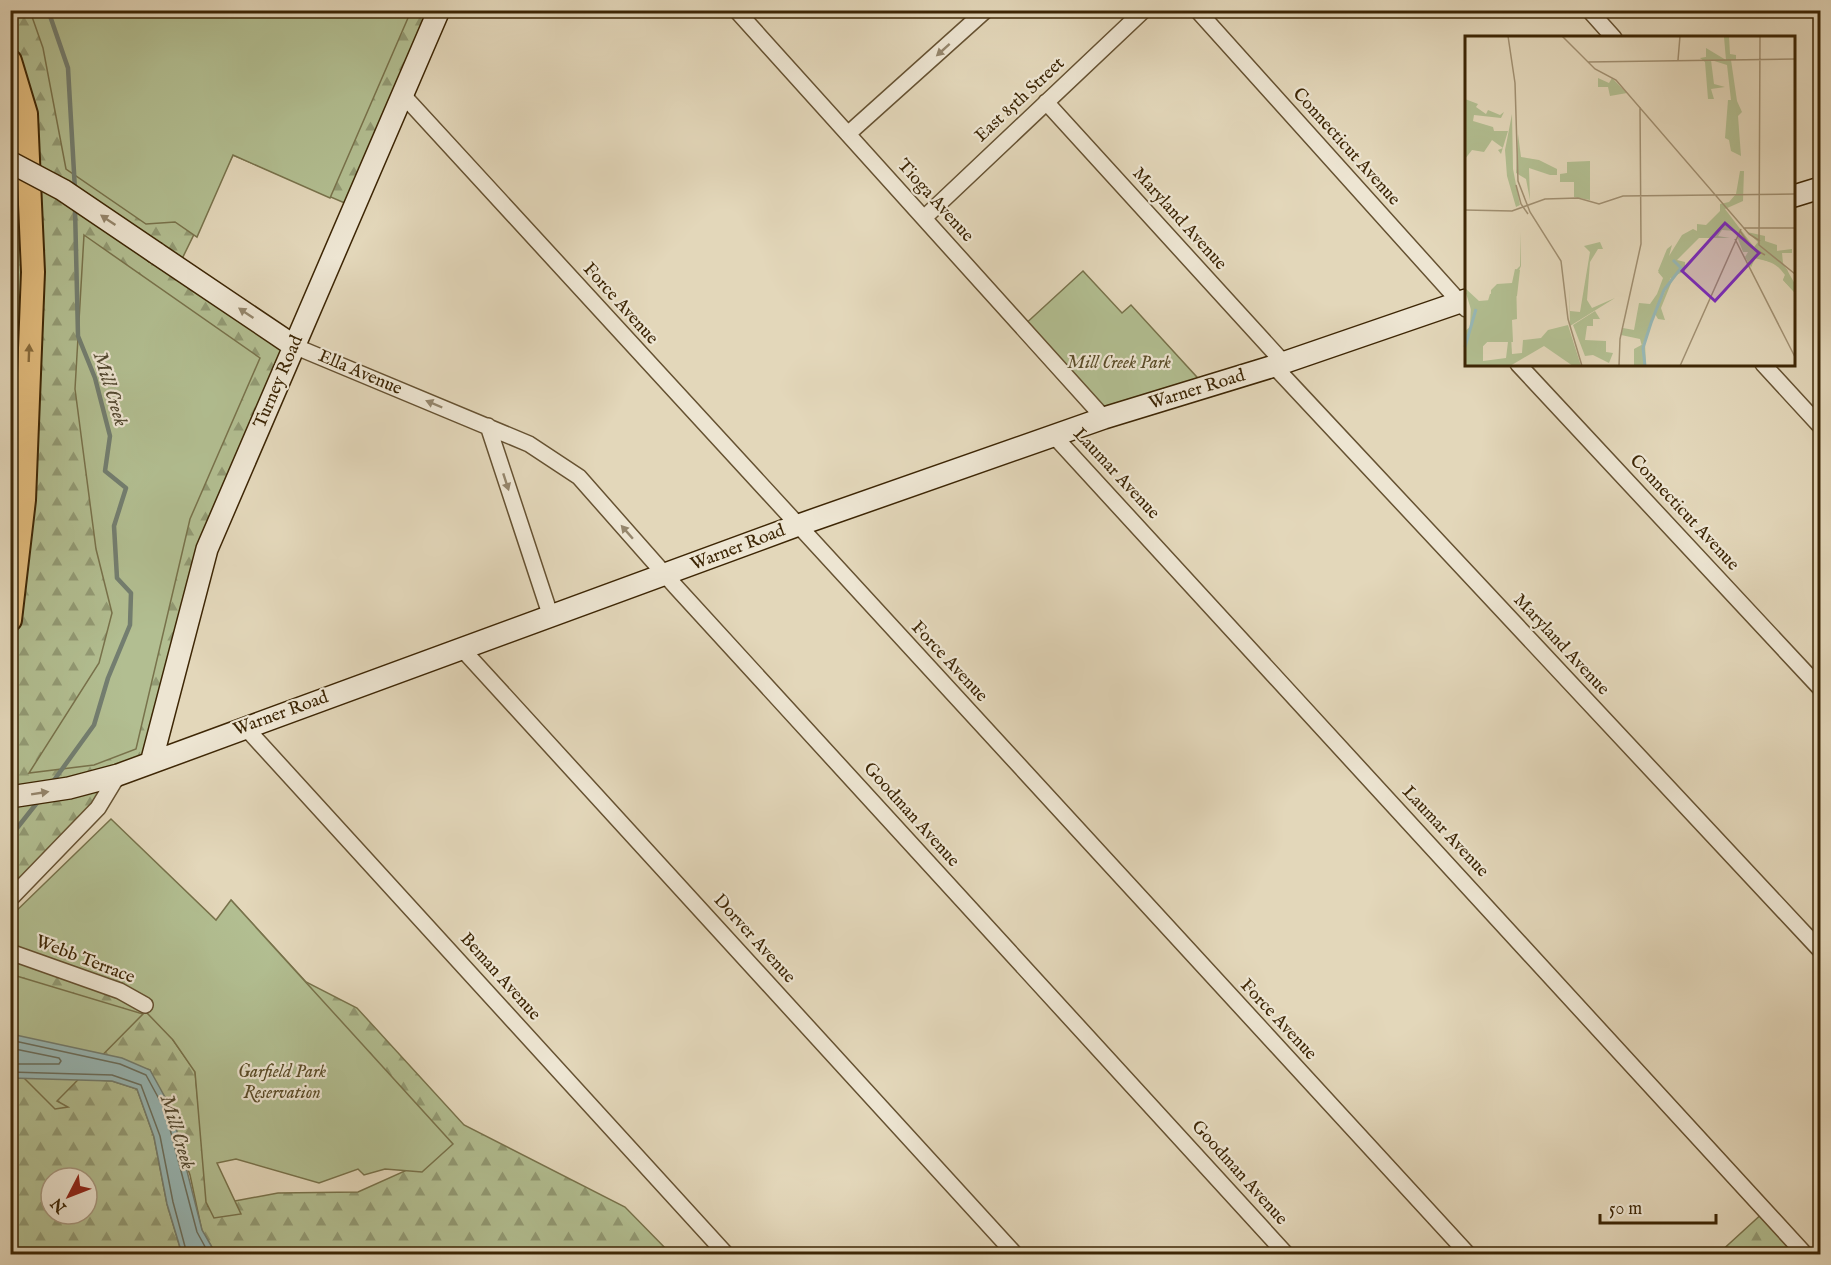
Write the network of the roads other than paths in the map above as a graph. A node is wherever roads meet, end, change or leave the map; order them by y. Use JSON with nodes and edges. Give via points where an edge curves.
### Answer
{"nodes":[{"id":1,"x":439,"y":10,"type":"edge"},
{"id":2,"x":736,"y":10,"type":"edge"},
{"id":3,"x":986,"y":10,"type":"edge"},
{"id":4,"x":1144,"y":10,"type":"edge"},
{"id":5,"x":1197,"y":10,"type":"edge"},
{"id":6,"x":1589,"y":10,"type":"edge"},
{"id":7,"x":1612,"y":36,"type":"edge"},
{"id":8,"x":10,"y":61,"type":"edge"},
{"id":9,"x":403,"y":95,"type":"junction"},
{"id":10,"x":1046,"y":102,"type":"junction"},
{"id":11,"x":849,"y":133,"type":"junction"},
{"id":12,"x":10,"y":162,"type":"edge"},
{"id":13,"x":1821,"y":188,"type":"edge"},
{"id":14,"x":1795,"y":196,"type":"edge"},
{"id":15,"x":924,"y":218,"type":"junction"},
{"id":16,"x":1464,"y":304,"type":"edge"},
{"id":17,"x":294,"y":346,"type":"junction"},
{"id":18,"x":1278,"y":364,"type":"junction"},
{"id":19,"x":1520,"y":366,"type":"edge"},
{"id":20,"x":1765,"y":366,"type":"edge"},
{"id":21,"x":1104,"y":418,"type":"junction"},
{"id":22,"x":488,"y":426,"type":"junction"},
{"id":23,"x":1821,"y":426,"type":"edge"},
{"id":24,"x":1055,"y":437,"type":"junction"},
{"id":25,"x":796,"y":526,"type":"junction"},
{"id":26,"x":666,"y":576,"type":"junction"},
{"id":27,"x":550,"y":615,"type":"junction"},
{"id":28,"x":10,"y":621,"type":"edge"},
{"id":29,"x":463,"y":650,"type":"junction"},
{"id":30,"x":1821,"y":688,"type":"edge"},
{"id":31,"x":245,"y":726,"type":"junction"},
{"id":32,"x":151,"y":764,"type":"junction"},
{"id":33,"x":118,"y":775,"type":"junction"},
{"id":34,"x":10,"y":797,"type":"edge"},
{"id":35,"x":10,"y":899,"type":"edge"},
{"id":36,"x":1821,"y":950,"type":"edge"},
{"id":37,"x":10,"y":952,"type":"edge"},
{"id":38,"x":145,"y":1005,"type":"dead end"},
{"id":39,"x":726,"y":1254,"type":"edge"},
{"id":40,"x":1015,"y":1254,"type":"edge"},
{"id":41,"x":1286,"y":1254,"type":"edge"},
{"id":42,"x":1468,"y":1254,"type":"edge"},
{"id":43,"x":1805,"y":1254,"type":"edge"}],
"edges":[{"from":1,"to":9,"type":"main road","name":"Turney Road"},
{"from":2,"to":11,"type":"street","name":"Tioga Avenue"},
{"from":3,"to":11,"type":"street","one_way":true},
{"from":4,"to":10,"type":"street","name":"East 85th Street"},
{"from":5,"to":16,"type":"street","name":"Connecticut Avenue"},
{"from":6,"to":7,"type":"street"},
{"from":28,"to":8,"type":"main road","one_way":true,"via":[[24,501],[33,272],[26,114]]},
{"from":9,"to":17,"type":"main road","name":"Turney Road"},
{"from":9,"to":25,"type":"street","name":"Force Avenue"},
{"from":10,"to":15,"type":"street","name":"East 85th Street"},
{"from":10,"to":18,"type":"street","name":"Maryland Avenue"},
{"from":11,"to":15,"type":"street","name":"Tioga Avenue"},
{"from":17,"to":12,"type":"main road","name":"Ella Avenue","one_way":true,"bridge":true,"via":[[63,190]]},
{"from":13,"to":14,"type":"main road"},
{"from":15,"to":21,"type":"street","name":"Tioga Avenue"},
{"from":16,"to":18,"type":"main road","name":"Warner Road"},
{"from":22,"to":17,"type":"street","name":"Ella Avenue","one_way":true},
{"from":17,"to":32,"type":"main road","name":"Turney Road","via":[[207,549]]},
{"from":18,"to":21,"type":"main road","name":"Warner Road"},
{"from":18,"to":36,"type":"street","name":"Maryland Avenue"},
{"from":19,"to":30,"type":"street","name":"Connecticut Avenue"},
{"from":20,"to":23,"type":"street"},
{"from":21,"to":24,"type":"main road","name":"Warner Road"},
{"from":26,"to":22,"type":"street","name":"Goodman Avenue","one_way":true,"via":[[579,477],[529,444]]},
{"from":22,"to":27,"type":"street","one_way":true},
{"from":24,"to":25,"type":"main road","name":"Warner Road"},
{"from":24,"to":43,"type":"street","name":"Laumar Avenue"},
{"from":25,"to":26,"type":"main road","name":"Warner Road"},
{"from":25,"to":42,"type":"street","name":"Force Avenue"},
{"from":26,"to":27,"type":"main road","name":"Warner Road"},
{"from":26,"to":41,"type":"street","name":"Goodman Avenue"},
{"from":27,"to":29,"type":"main road","name":"Warner Road"},
{"from":29,"to":31,"type":"main road","name":"Warner Road"},
{"from":29,"to":40,"type":"street","name":"Dorver Avenue"},
{"from":31,"to":32,"type":"main road","name":"Warner Road"},
{"from":31,"to":39,"type":"street","name":"Beman Avenue"},
{"from":32,"to":33,"type":"main road","name":"Warner Road"},
{"from":34,"to":33,"type":"main road","name":"Warner Road","one_way":true},
{"from":33,"to":35,"type":"street","via":[[98,808]]},
{"from":37,"to":38,"type":"street","name":"Webb Terrace","via":[[110,987]]}]}
